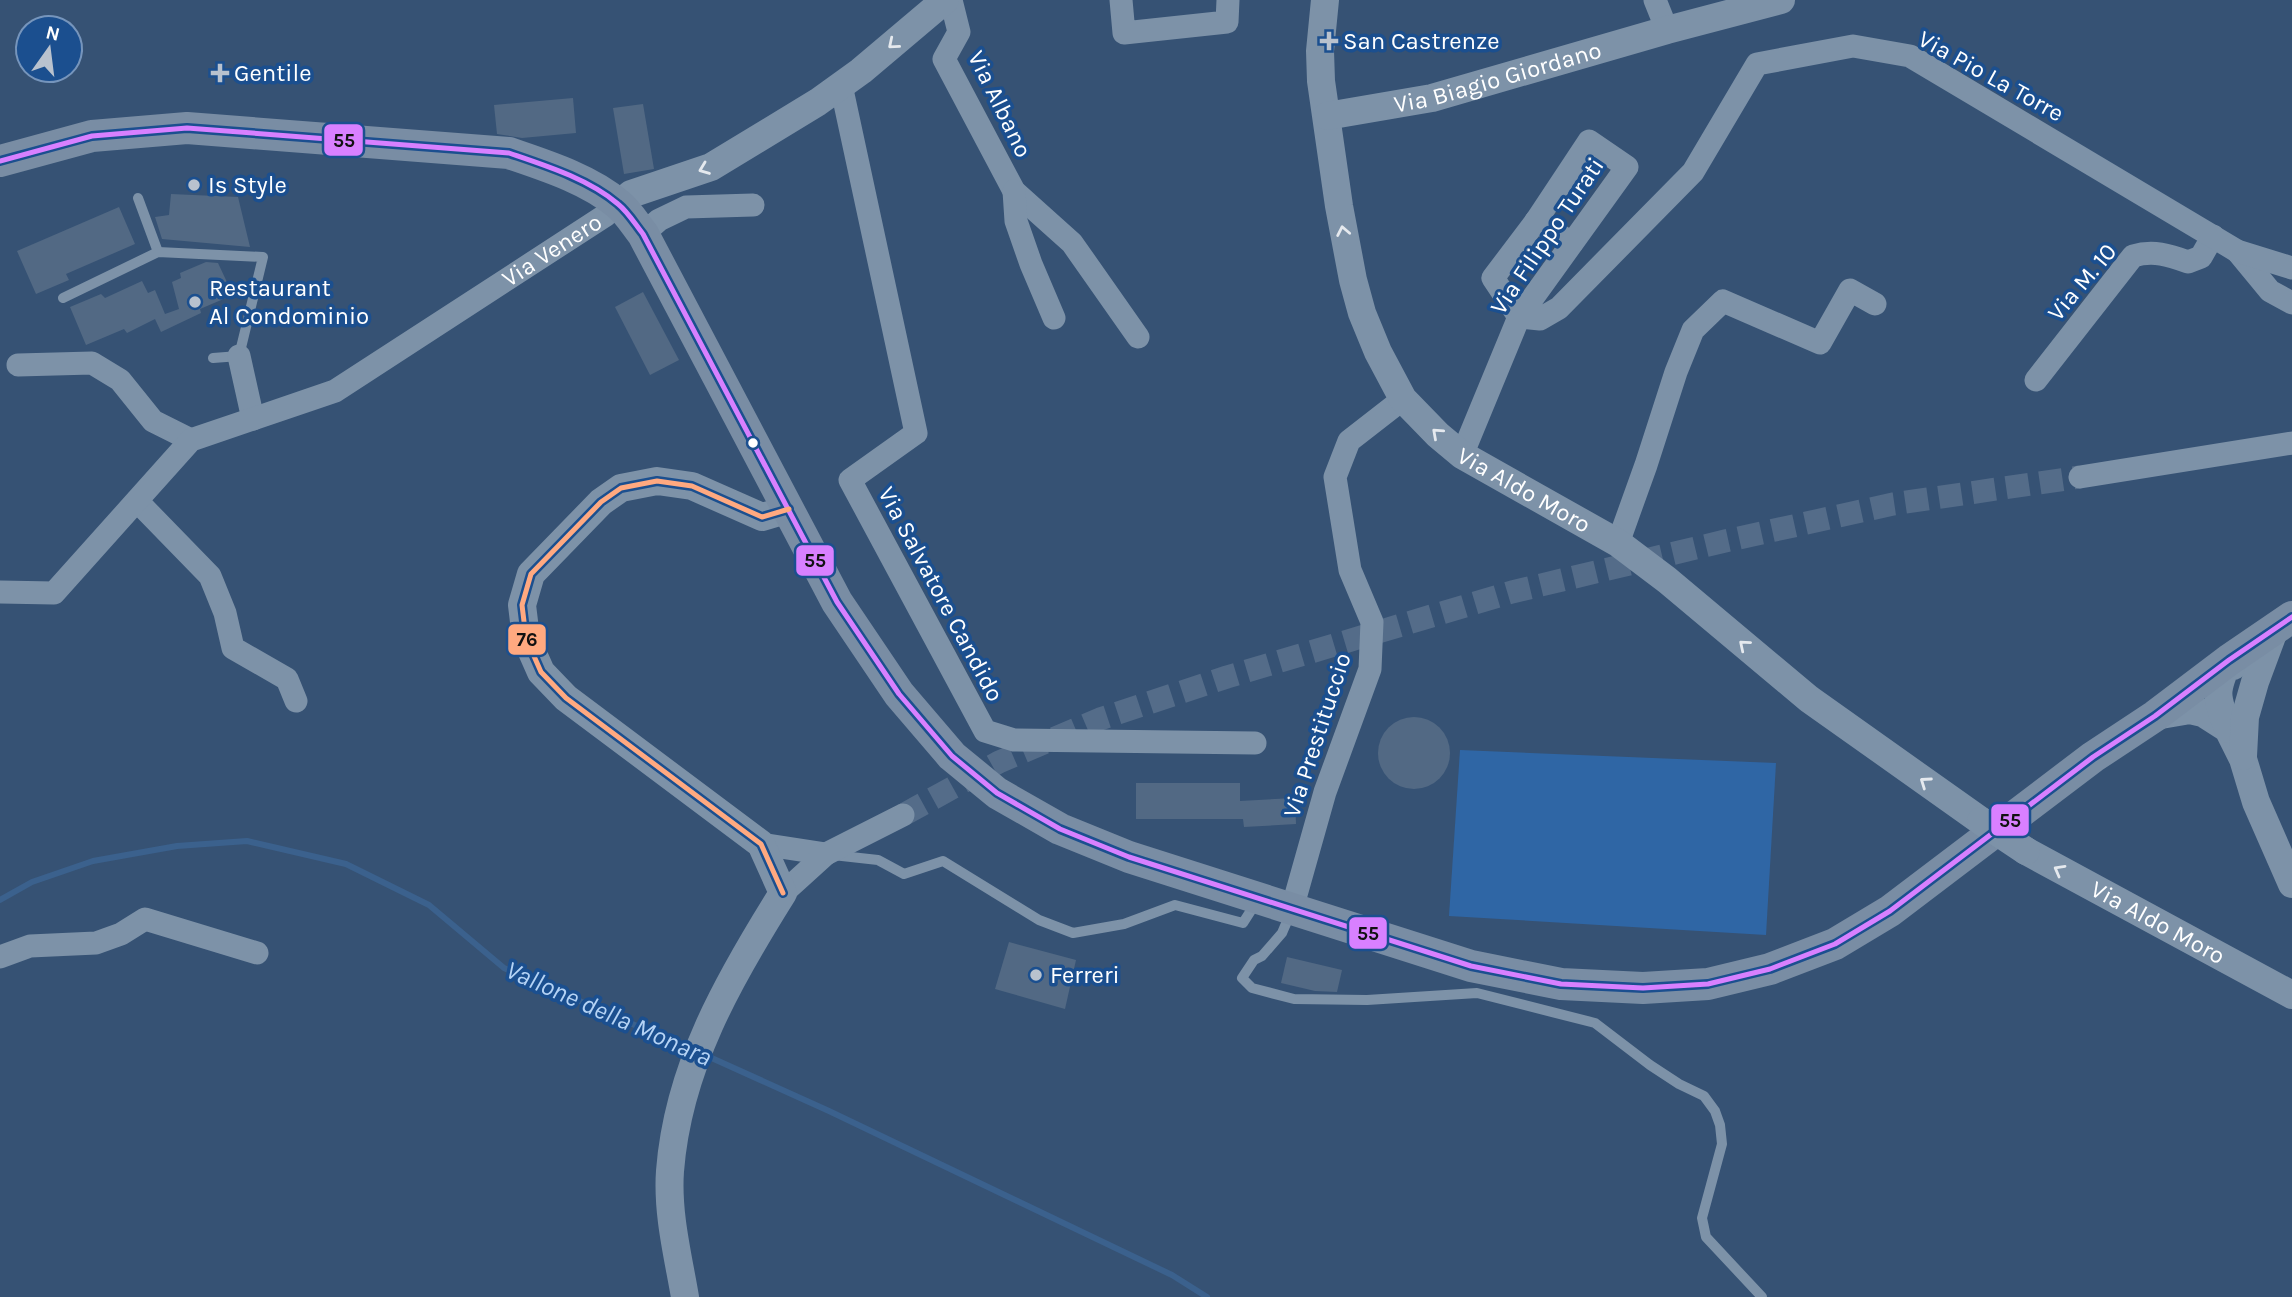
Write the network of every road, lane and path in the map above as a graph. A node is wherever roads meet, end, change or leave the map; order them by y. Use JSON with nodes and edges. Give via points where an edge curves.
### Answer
{"nodes":[{"id":1,"x":945,"y":0,"type":"edge"},
{"id":2,"x":951,"y":0,"type":"edge"},
{"id":3,"x":1121,"y":0,"type":"edge"},
{"id":4,"x":1228,"y":0,"type":"edge"},
{"id":5,"x":1325,"y":0,"type":"edge"},
{"id":6,"x":1655,"y":0,"type":"edge"},
{"id":7,"x":1781,"y":0,"type":"edge"},
{"id":8,"x":1667,"y":30,"type":"junction"},
{"id":9,"x":841,"y":85,"type":"junction"},
{"id":10,"x":1327,"y":116,"type":"junction"},
{"id":11,"x":0,"y":161,"type":"edge"},
{"id":12,"x":1014,"y":191,"type":"junction"},
{"id":13,"x":138,"y":198,"type":"dead end"},
{"id":14,"x":619,"y":204,"type":"junction"},
{"id":15,"x":753,"y":205,"type":"dead end"},
{"id":16,"x":1536,"y":221,"type":"junction"},
{"id":17,"x":643,"y":234,"type":"junction"},
{"id":18,"x":2213,"y":236,"type":"junction"},
{"id":19,"x":1572,"y":243,"type":"junction"},
{"id":20,"x":2237,"y":251,"type":"junction"},
{"id":21,"x":158,"y":252,"type":"junction"},
{"id":22,"x":2292,"y":268,"type":"edge"},
{"id":23,"x":63,"y":298,"type":"dead end"},
{"id":24,"x":2292,"y":303,"type":"edge"},
{"id":25,"x":1875,"y":304,"type":"dead end"},
{"id":26,"x":1519,"y":317,"type":"junction"},
{"id":27,"x":1054,"y":318,"type":"dead end"},
{"id":28,"x":1138,"y":337,"type":"dead end"},
{"id":29,"x":239,"y":356,"type":"junction"},
{"id":30,"x":213,"y":358,"type":"dead end"},
{"id":31,"x":18,"y":365,"type":"dead end"},
{"id":32,"x":2036,"y":380,"type":"dead end"},
{"id":33,"x":1403,"y":399,"type":"junction"},
{"id":34,"x":253,"y":419,"type":"junction"},
{"id":35,"x":191,"y":440,"type":"junction"},
{"id":36,"x":2292,"y":443,"type":"edge"},
{"id":37,"x":1462,"y":455,"type":"junction"},
{"id":38,"x":2080,"y":477,"type":"tunnel mouth"},
{"id":39,"x":137,"y":501,"type":"junction"},
{"id":40,"x":789,"y":509,"type":"junction"},
{"id":41,"x":1618,"y":543,"type":"junction"},
{"id":42,"x":0,"y":592,"type":"edge"},
{"id":43,"x":2284,"y":623,"type":"edge"},
{"id":44,"x":2229,"y":660,"type":"junction"},
{"id":45,"x":296,"y":701,"type":"dead end"},
{"id":46,"x":2155,"y":716,"type":"junction"},
{"id":47,"x":2237,"y":723,"type":"junction"},
{"id":48,"x":1255,"y":743,"type":"dead end"},
{"id":49,"x":903,"y":815,"type":"tunnel mouth"},
{"id":50,"x":761,"y":844,"type":"junction"},
{"id":51,"x":826,"y":854,"type":"junction"},
{"id":52,"x":2292,"y":884,"type":"edge"},
{"id":53,"x":783,"y":893,"type":"junction"},
{"id":54,"x":1258,"y":899,"type":"junction"},
{"id":55,"x":1292,"y":909,"type":"junction"},
{"id":56,"x":257,"y":953,"type":"dead end"},
{"id":57,"x":0,"y":957,"type":"edge"},
{"id":58,"x":2292,"y":995,"type":"edge"},
{"id":59,"x":685,"y":1297,"type":"edge"},
{"id":60,"x":1762,"y":1297,"type":"edge"}],
"edges":[{"from":1,"to":9,"type":"street","name":"Via Venero","one_way":true},
{"from":2,"to":12,"type":"street","name":"Via Albano","via":[[959,32],[944,59]]},
{"from":3,"to":4,"type":"street","via":[[1124,33],[1227,22]]},
{"from":5,"to":10,"type":"street","name":"Via Aldo Moro","via":[[1320,51]]},
{"from":6,"to":8,"type":"street"},
{"from":7,"to":8,"type":"street","name":"Via Biagio Giordano"},
{"from":8,"to":10,"type":"street","name":"Via Biagio Giordano","via":[[1432,98]]},
{"from":9,"to":14,"type":"street","name":"Via Venero","one_way":true,"via":[[711,167],[631,194]]},
{"from":9,"to":48,"type":"street","name":"Via Salvatore Candido","via":[[916,433],[850,480],[985,731],[1014,740]]},
{"from":33,"to":10,"type":"street","name":"Via Aldo Moro","one_way":true,"via":[[1362,313],[1339,206]]},
{"from":11,"to":14,"type":"main road","via":[[92,136],[187,128],[509,153],[555,168]]},
{"from":12,"to":27,"type":"street","name":"Via Albano","via":[[1016,221]]},
{"from":12,"to":28,"type":"street","name":"Via Albano","via":[[1072,243]]},
{"from":13,"to":21,"type":"lane"},
{"from":14,"to":17,"type":"main road"},
{"from":14,"to":34,"type":"street","name":"Via Venero","via":[[335,391]]},
{"from":15,"to":17,"type":"street","via":[[686,207]]},
{"from":16,"to":19,"type":"street"},
{"from":16,"to":19,"type":"street","name":"Via Filippo Turati","via":[[1589,141],[1627,167]]},
{"from":16,"to":26,"type":"street","via":[[1493,278]]},
{"from":17,"to":40,"type":"main road"},
{"from":18,"to":20,"type":"street","name":"Via Pio La Torre"},
{"from":18,"to":26,"type":"street","name":"Via Pio La Torre","via":[[1910,56],[1853,46],[1757,64],[1693,172],[1559,309],[1539,319]]},
{"from":18,"to":32,"type":"street","name":"Via M. 10","via":[[2201,257],[2188,262],[2167,254],[2133,256]]},
{"from":19,"to":26,"type":"street","name":"Via Filippo Turati"},
{"from":20,"to":22,"type":"street"},
{"from":20,"to":24,"type":"street","via":[[2270,291]]},
{"from":21,"to":23,"type":"lane"},
{"from":21,"to":29,"type":"lane","via":[[263,257]]},
{"from":25,"to":41,"type":"street","via":[[1850,290],[1820,343],[1723,301],[1692,330]]},
{"from":26,"to":37,"type":"street","name":"Via Filippo Turati"},
{"from":29,"to":30,"type":"lane"},
{"from":29,"to":34,"type":"street"},
{"from":31,"to":35,"type":"street","via":[[92,363],[120,380],[153,421]]},
{"from":37,"to":33,"type":"street","name":"Via Aldo Moro","one_way":true},
{"from":33,"to":55,"type":"street","name":"Via Prestituccio","via":[[1349,441],[1335,477],[1350,570],[1372,622],[1370,669],[1325,792]]},
{"from":34,"to":35,"type":"street","name":"Via Venero"},
{"from":35,"to":39,"type":"street","name":"Via Venero"},
{"from":36,"to":38,"type":"street"},
{"from":37,"to":41,"type":"street","name":"Via Aldo Moro"},
{"from":39,"to":42,"type":"street","name":"Via Venero","via":[[54,593]]},
{"from":39,"to":45,"type":"street","via":[[210,576],[233,648],[288,679]]},
{"from":40,"to":50,"type":"street","via":[[762,517],[692,486],[657,481],[621,488],[601,502],[531,574],[522,605],[526,638],[541,672],[566,698]]},
{"from":40,"to":54,"type":"main road","via":[[837,602],[899,694],[952,756],[997,793],[1060,829]]},
{"from":58,"to":41,"type":"street","name":"Via Aldo Moro","one_way":true,"bridge":true,"via":[[2026,851],[1981,821],[1809,699]]},
{"from":43,"to":44,"type":"main road"},
{"from":43,"to":47,"type":"street"},
{"from":44,"to":46,"type":"main road"},
{"from":44,"to":47,"type":"street","via":[[2218,685],[2219,706]]},
{"from":46,"to":47,"type":"street","via":[[2190,710]]},
{"from":46,"to":55,"type":"main road","via":[[2093,757],[1890,911],[1835,944],[1770,970],[1708,984],[1643,988],[1561,984],[1471,966]]},
{"from":47,"to":52,"type":"street","via":[[2256,802]]},
{"from":49,"to":51,"type":"street"},
{"from":50,"to":51,"type":"street"},
{"from":50,"to":53,"type":"street"},
{"from":51,"to":53,"type":"street"},
{"from":51,"to":54,"type":"lane","via":[[878,860],[904,874],[943,861],[1039,920],[1073,933],[1124,924],[1175,905],[1243,923]]},
{"from":53,"to":59,"type":"street","via":[[720,1000],[681,1102],[670,1171],[672,1223]]},
{"from":54,"to":55,"type":"main road"},
{"from":55,"to":60,"type":"lane","via":[[1282,933],[1242,978],[1252,988],[1294,999],[1477,993],[1566,1014],[1595,1023],[1650,1065],[1704,1096],[1720,1125],[1721,1144],[1702,1217],[1706,1237]]},
{"from":56,"to":57,"type":"street","via":[[145,919],[96,943],[30,946]]}]}
